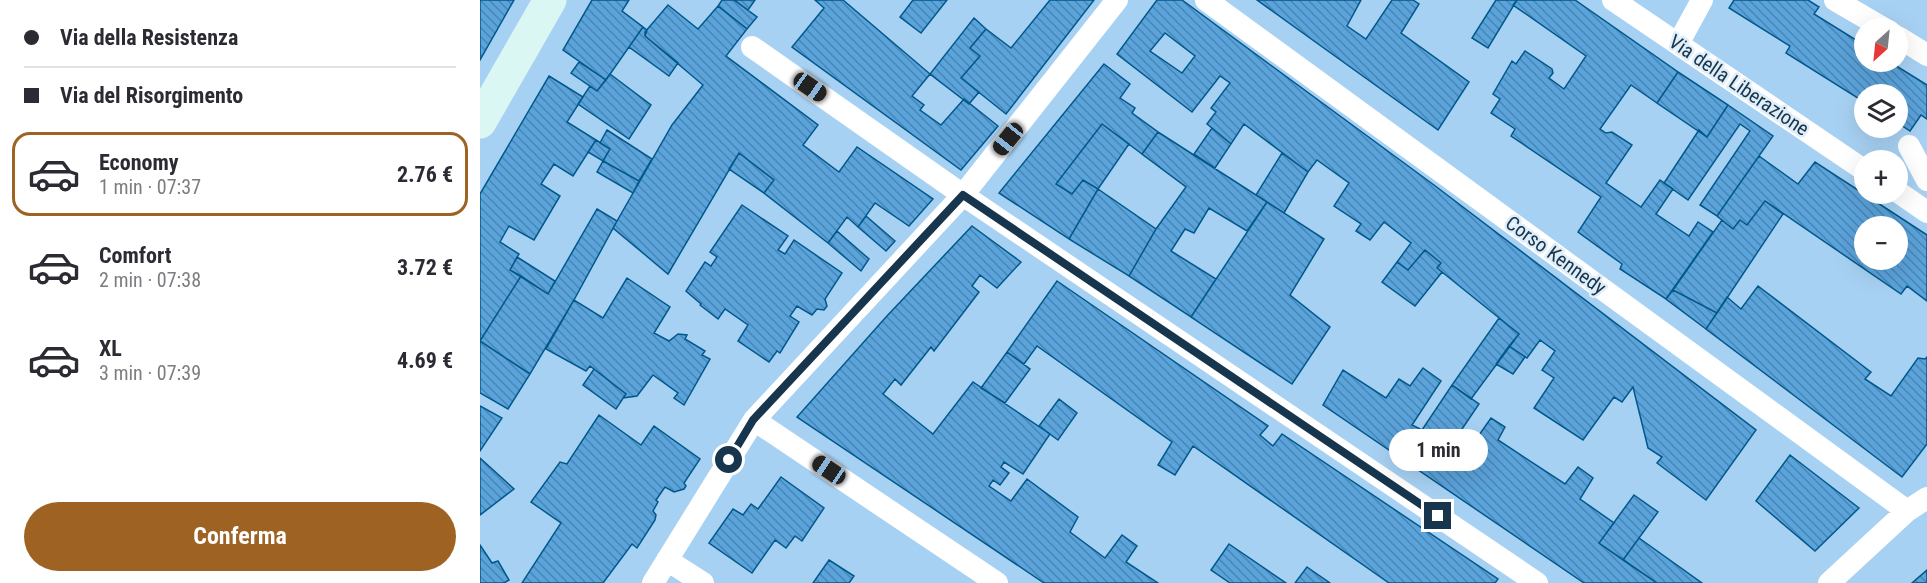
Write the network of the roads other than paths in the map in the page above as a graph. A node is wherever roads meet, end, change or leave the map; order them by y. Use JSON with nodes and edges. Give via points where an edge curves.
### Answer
{"nodes":[{"id":1,"x":550,"y":0,"type":"edge"},
{"id":2,"x":1117,"y":0,"type":"edge"},
{"id":3,"x":1206,"y":0,"type":"edge"},
{"id":4,"x":1613,"y":0,"type":"edge"},
{"id":5,"x":1702,"y":0,"type":"edge"},
{"id":6,"x":1835,"y":0,"type":"edge"},
{"id":7,"x":1866,"y":18,"type":"edge"},
{"id":8,"x":1908,"y":43,"type":"edge"},
{"id":9,"x":1678,"y":44,"type":"junction"},
{"id":10,"x":752,"y":47,"type":"dead end"},
{"id":11,"x":1927,"y":55,"type":"edge"},
{"id":12,"x":480,"y":122,"type":"edge"},
{"id":13,"x":1909,"y":146,"type":"dead end"},
{"id":14,"x":1854,"y":163,"type":"edge"},
{"id":15,"x":1927,"y":180,"type":"edge"},
{"id":16,"x":963,"y":195,"type":"junction"},
{"id":17,"x":1908,"y":199,"type":"edge"},
{"id":18,"x":1927,"y":212,"type":"edge"},
{"id":19,"x":753,"y":420,"type":"junction"},
{"id":20,"x":1927,"y":498,"type":"edge"},
{"id":21,"x":1907,"y":511,"type":"junction"},
{"id":22,"x":667,"y":560,"type":"junction"},
{"id":23,"x":653,"y":583,"type":"edge"},
{"id":24,"x":703,"y":583,"type":"edge"},
{"id":25,"x":998,"y":583,"type":"edge"},
{"id":26,"x":1537,"y":583,"type":"edge"},
{"id":27,"x":1829,"y":583,"type":"edge"}],
"edges":[{"from":1,"to":12,"type":"street"},
{"from":2,"to":16,"type":"street"},
{"from":3,"to":21,"type":"street","name":"Corso Kennedy"},
{"from":4,"to":9,"type":"street","name":"Via della Liberazione"},
{"from":5,"to":9,"type":"street"},
{"from":6,"to":7,"type":"street"},
{"from":8,"to":11,"type":"street"},
{"from":9,"to":14,"type":"street","name":"Via della Liberazione"},
{"from":10,"to":16,"type":"street"},
{"from":13,"to":15,"type":"street"},
{"from":16,"to":19,"type":"street"},
{"from":16,"to":26,"type":"street"},
{"from":17,"to":18,"type":"street"},
{"from":19,"to":22,"type":"street"},
{"from":19,"to":25,"type":"street"},
{"from":20,"to":21,"type":"street"},
{"from":21,"to":27,"type":"street"},
{"from":22,"to":23,"type":"street"},
{"from":22,"to":24,"type":"street"}]}
